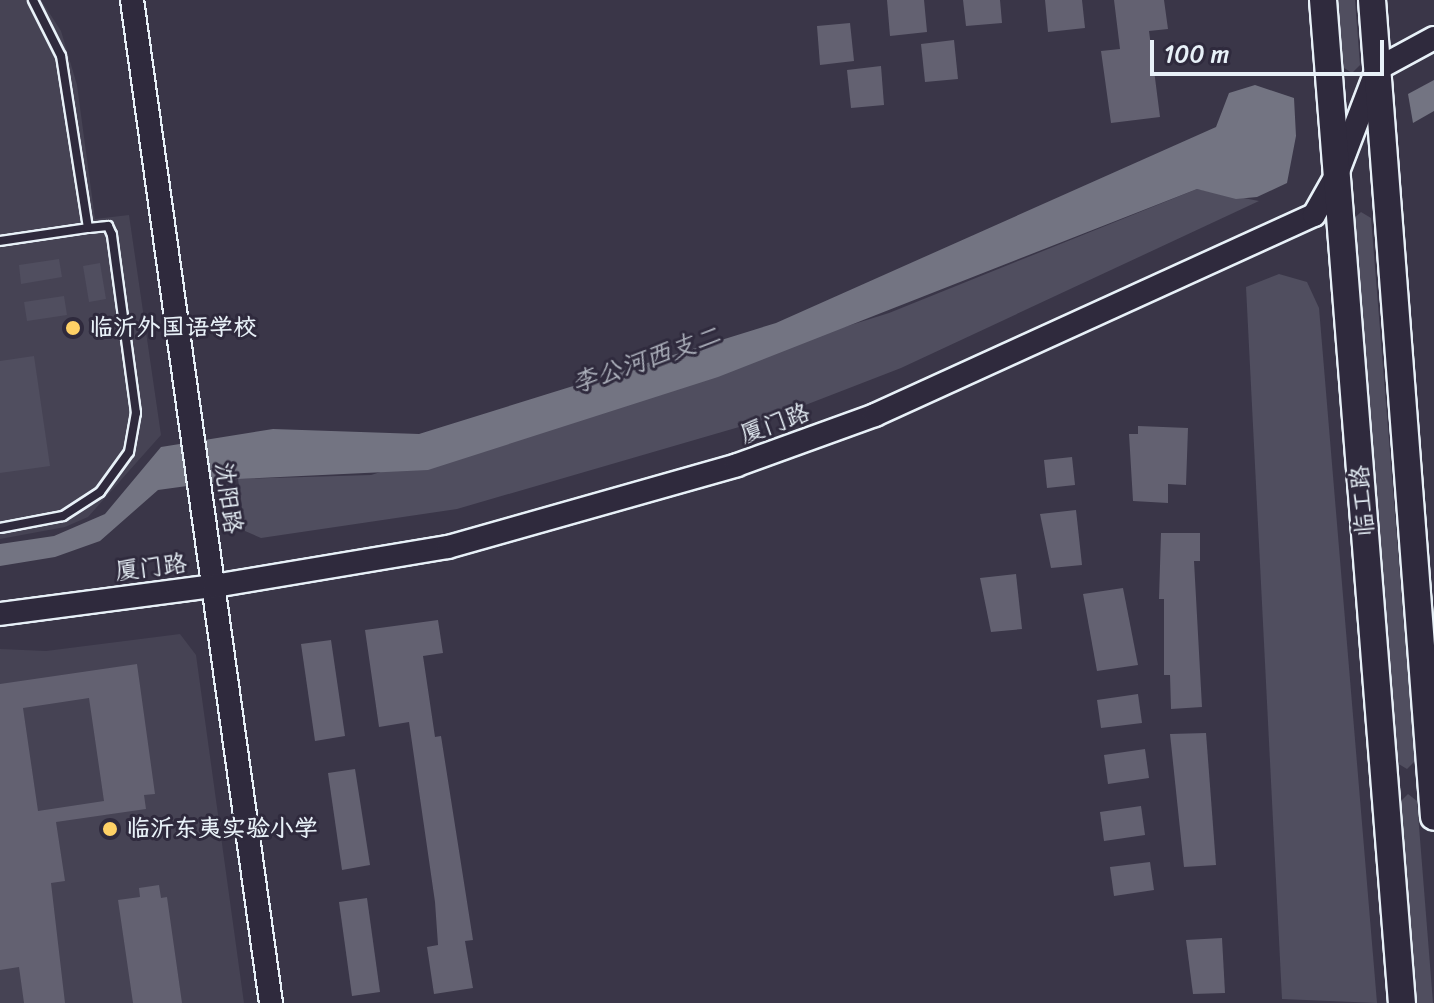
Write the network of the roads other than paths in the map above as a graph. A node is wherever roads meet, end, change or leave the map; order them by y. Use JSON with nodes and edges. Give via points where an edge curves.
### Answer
{"nodes":[{"id":1,"x":33,"y":0,"type":"edge"},
{"id":2,"x":132,"y":0,"type":"edge"},
{"id":3,"x":1323,"y":0,"type":"edge"},
{"id":4,"x":1372,"y":0,"type":"edge"},
{"id":5,"x":1434,"y":38,"type":"edge"},
{"id":6,"x":1377,"y":69,"type":"junction"},
{"id":7,"x":1337,"y":174,"type":"junction"},
{"id":8,"x":88,"y":228,"type":"junction"},
{"id":9,"x":0,"y":241,"type":"edge"},
{"id":10,"x":0,"y":528,"type":"edge"},
{"id":11,"x":214,"y":586,"type":"junction"},
{"id":12,"x":0,"y":614,"type":"edge"},
{"id":13,"x":1432,"y":784,"type":"junction"},
{"id":14,"x":1386,"y":788,"type":"junction"},
{"id":15,"x":1434,"y":817,"type":"edge"},
{"id":16,"x":271,"y":1003,"type":"edge"},
{"id":17,"x":1402,"y":1003,"type":"edge"}],
"edges":[{"from":1,"to":8,"type":"lane","via":[[61,56]]},
{"from":2,"to":11,"type":"street","name":"沈阳路"},
{"from":3,"to":7,"type":"main road","name":"临工路"},
{"from":4,"to":6,"type":"main road","name":"临工路"},
{"from":5,"to":6,"type":"street"},
{"from":6,"to":7,"type":"street","name":"厦门路"},
{"from":6,"to":13,"type":"main road","name":"临工路"},
{"from":7,"to":11,"type":"street","name":"厦门路","via":[[1314,215],[875,415],[737,465],[448,547]]},
{"from":7,"to":14,"type":"main road","name":"临工路"},
{"from":8,"to":9,"type":"lane"},
{"from":8,"to":10,"type":"lane","via":[[108,226],[112,235],[136,396],[129,452],[85,505],[53,519]]},
{"from":11,"to":12,"type":"street","name":"厦门路"},
{"from":11,"to":16,"type":"street","name":"沈阳路"},
{"from":13,"to":14,"type":"main road"},
{"from":13,"to":15,"type":"main road","name":"临工路"},
{"from":14,"to":17,"type":"main road","name":"临工路"}]}
